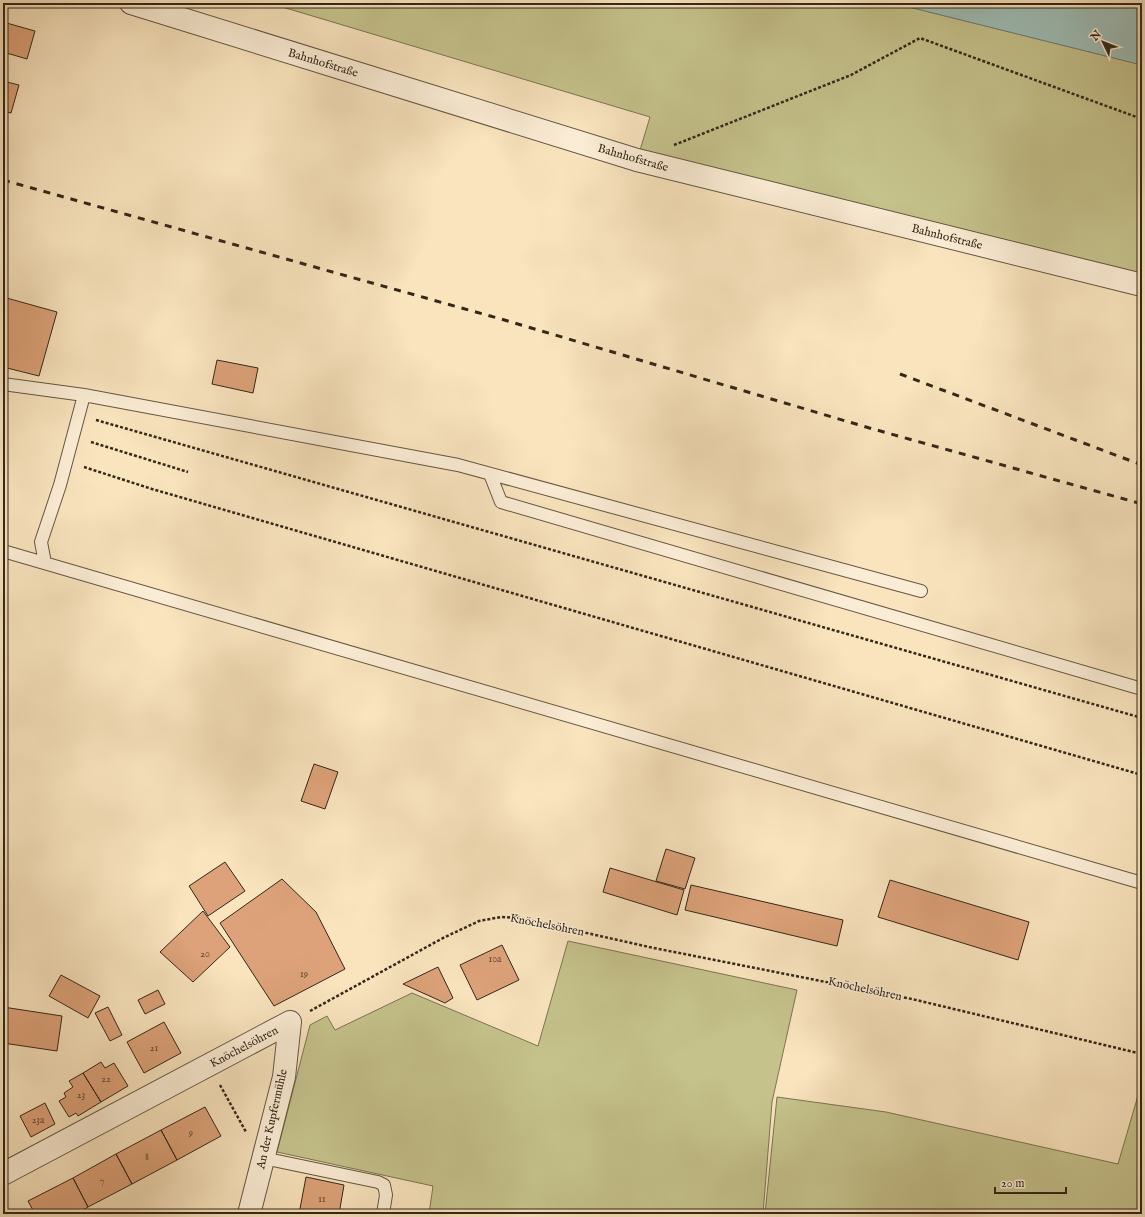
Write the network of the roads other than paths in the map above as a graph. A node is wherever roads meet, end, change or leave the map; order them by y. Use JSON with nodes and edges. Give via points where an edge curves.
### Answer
{"nodes":[{"id":1,"x":132,"y":3,"type":"edge"},
{"id":2,"x":1142,"y":285,"type":"edge"},
{"id":3,"x":3,"y":384,"type":"edge"},
{"id":4,"x":84,"y":395,"type":"junction"},
{"id":5,"x":490,"y":474,"type":"junction"},
{"id":6,"x":3,"y":551,"type":"edge"},
{"id":7,"x":45,"y":563,"type":"junction"},
{"id":8,"x":921,"y":591,"type":"dead end"},
{"id":9,"x":1142,"y":689,"type":"edge"},
{"id":10,"x":1142,"y":884,"type":"edge"},
{"id":11,"x":290,"y":1022,"type":"joint"},
{"id":12,"x":263,"y":1158,"type":"junction"},
{"id":13,"x":3,"y":1174,"type":"edge"},
{"id":14,"x":249,"y":1214,"type":"edge"},
{"id":15,"x":383,"y":1214,"type":"edge"}],
"edges":[{"from":1,"to":2,"type":"street","name":"Bahnhofstraße","via":[[636,160]]},
{"from":3,"to":4,"type":"lane"},
{"from":4,"to":5,"type":"lane","via":[[458,465]]},
{"from":4,"to":7,"type":"lane","via":[[42,542]]},
{"from":5,"to":8,"type":"lane"},
{"from":5,"to":9,"type":"lane","via":[[501,502]]},
{"from":6,"to":7,"type":"lane"},
{"from":7,"to":10,"type":"lane"},
{"from":11,"to":12,"type":"street","name":"An der Kupfermühle","via":[[284,1077]]},
{"from":11,"to":13,"type":"street","name":"Knöchelsöhren"},
{"from":12,"to":14,"type":"street","name":"An der Kupfermühle"},
{"from":12,"to":15,"type":"lane","via":[[378,1182],[384,1185],[386,1195]]}]}
